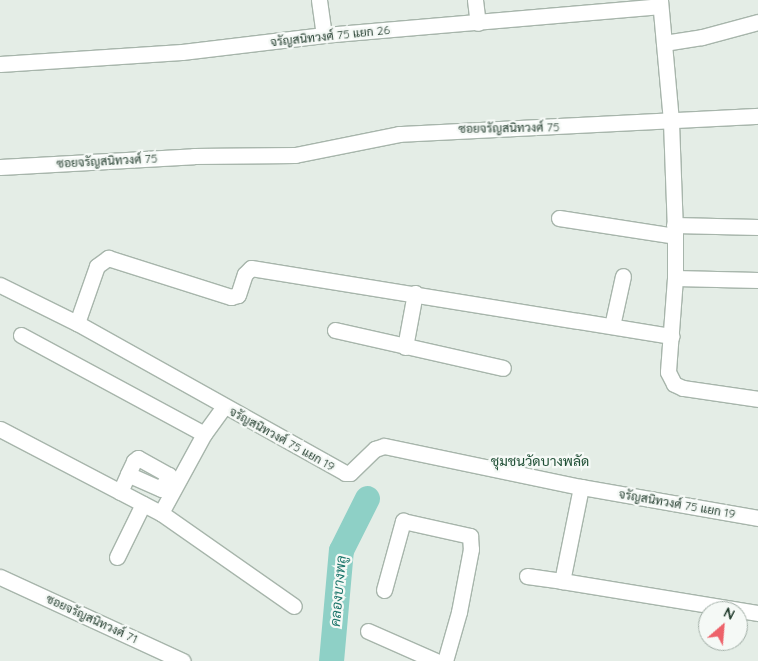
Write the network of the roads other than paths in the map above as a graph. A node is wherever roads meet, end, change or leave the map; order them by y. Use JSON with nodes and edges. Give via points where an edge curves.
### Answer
{"nodes":[{"id":1,"x":319,"y":0,"type":"edge"},
{"id":2,"x":475,"y":0,"type":"edge"},
{"id":3,"x":660,"y":3,"type":"edge"},
{"id":4,"x":758,"y":22,"type":"edge"},
{"id":5,"x":478,"y":23,"type":"junction"},
{"id":6,"x":324,"y":35,"type":"junction"},
{"id":7,"x":664,"y":43,"type":"junction"},
{"id":8,"x":0,"y":64,"type":"edge"},
{"id":9,"x":758,"y":116,"type":"edge"},
{"id":10,"x":671,"y":122,"type":"junction"},
{"id":11,"x":0,"y":167,"type":"edge"},
{"id":12,"x":559,"y":218,"type":"dead end"},
{"id":13,"x":758,"y":227,"type":"edge"},
{"id":14,"x":674,"y":231,"type":"junction"},
{"id":15,"x":623,"y":276,"type":"dead end"},
{"id":16,"x":675,"y":278,"type":"junction"},
{"id":17,"x":758,"y":280,"type":"edge"},
{"id":18,"x":0,"y":285,"type":"edge"},
{"id":19,"x":415,"y":293,"type":"junction"},
{"id":20,"x":76,"y":323,"type":"junction"},
{"id":21,"x":612,"y":326,"type":"junction"},
{"id":22,"x":335,"y":330,"type":"dead end"},
{"id":23,"x":21,"y":336,"type":"dead end"},
{"id":24,"x":672,"y":336,"type":"junction"},
{"id":25,"x":405,"y":346,"type":"junction"},
{"id":26,"x":503,"y":368,"type":"dead end"},
{"id":27,"x":758,"y":399,"type":"edge"},
{"id":28,"x":224,"y":406,"type":"junction"},
{"id":29,"x":0,"y":429,"type":"edge"},
{"id":30,"x":204,"y":434,"type":"junction"},
{"id":31,"x":128,"y":474,"type":"dead end"},
{"id":32,"x":582,"y":487,"type":"junction"},
{"id":33,"x":120,"y":492,"type":"junction"},
{"id":34,"x":143,"y":504,"type":"junction"},
{"id":35,"x":161,"y":513,"type":"junction"},
{"id":36,"x":758,"y":518,"type":"edge"},
{"id":37,"x":117,"y":557,"type":"dead end"},
{"id":38,"x":527,"y":576,"type":"dead end"},
{"id":39,"x":0,"y":577,"type":"edge"},
{"id":40,"x":562,"y":581,"type":"junction"},
{"id":41,"x":384,"y":590,"type":"dead end"},
{"id":42,"x":294,"y":606,"type":"dead end"},
{"id":43,"x":758,"y":613,"type":"edge"},
{"id":44,"x":368,"y":631,"type":"dead end"},
{"id":45,"x":183,"y":661,"type":"edge"},
{"id":46,"x":436,"y":661,"type":"edge"},
{"id":47,"x":445,"y":661,"type":"edge"}],
"edges":[{"from":1,"to":6,"type":"street"},
{"from":2,"to":5,"type":"street"},
{"from":3,"to":5,"type":"street","name":"จรัญสนิทวงศ์ 75 แยก 26"},
{"from":3,"to":7,"type":"street"},
{"from":4,"to":7,"type":"street"},
{"from":5,"to":6,"type":"street","name":"จรัญสนิทวงศ์ 75 แยก 26"},
{"from":6,"to":8,"type":"street","name":"จรัญสนิทวงศ์ 75 แยก 26","via":[[182,52]]},
{"from":7,"to":10,"type":"street"},
{"from":9,"to":10,"type":"street","name":"ซอยจรัญสนิทวงศ์ 75"},
{"from":10,"to":11,"type":"street","name":"ซอยจรัญสนิทวงศ์ 75","via":[[467,128],[399,134],[295,155],[203,156]]},
{"from":10,"to":14,"type":"street"},
{"from":12,"to":14,"type":"street"},
{"from":13,"to":14,"type":"street"},
{"from":14,"to":16,"type":"street"},
{"from":15,"to":21,"type":"street"},
{"from":16,"to":17,"type":"street"},
{"from":16,"to":24,"type":"street"},
{"from":18,"to":20,"type":"street","name":"จรัญสนิทวงศ์ 75 แยก 19"},
{"from":19,"to":20,"type":"street","via":[[251,268],[245,274],[238,295],[231,297],[108,258],[97,266]]},
{"from":19,"to":21,"type":"street"},
{"from":19,"to":25,"type":"street"},
{"from":20,"to":28,"type":"street","name":"จรัญสนิทวงศ์ 75 แยก 19"},
{"from":21,"to":24,"type":"street"},
{"from":22,"to":25,"type":"street"},
{"from":23,"to":30,"type":"street"},
{"from":24,"to":27,"type":"street","via":[[668,372],[674,384]]},
{"from":25,"to":26,"type":"street"},
{"from":28,"to":30,"type":"street"},
{"from":28,"to":32,"type":"street","name":"จรัญสนิทวงศ์ 75 แยก 19","via":[[345,473],[350,473],[375,449],[384,446]]},
{"from":29,"to":33,"type":"street"},
{"from":30,"to":35,"type":"street"},
{"from":31,"to":33,"type":"street"},
{"from":32,"to":36,"type":"street","name":"จรัญสนิทวงศ์ 75 แยก 19"},
{"from":32,"to":40,"type":"street"},
{"from":33,"to":34,"type":"street"},
{"from":34,"to":35,"type":"street"},
{"from":34,"to":37,"type":"street"},
{"from":35,"to":42,"type":"street"},
{"from":38,"to":40,"type":"street"},
{"from":39,"to":45,"type":"street","name":"ซอยจรัญสนิทวงศ์ 71"},
{"from":40,"to":43,"type":"street"},
{"from":41,"to":47,"type":"street","via":[[403,521],[470,536],[471,550],[459,612]]},
{"from":44,"to":46,"type":"street"}]}
